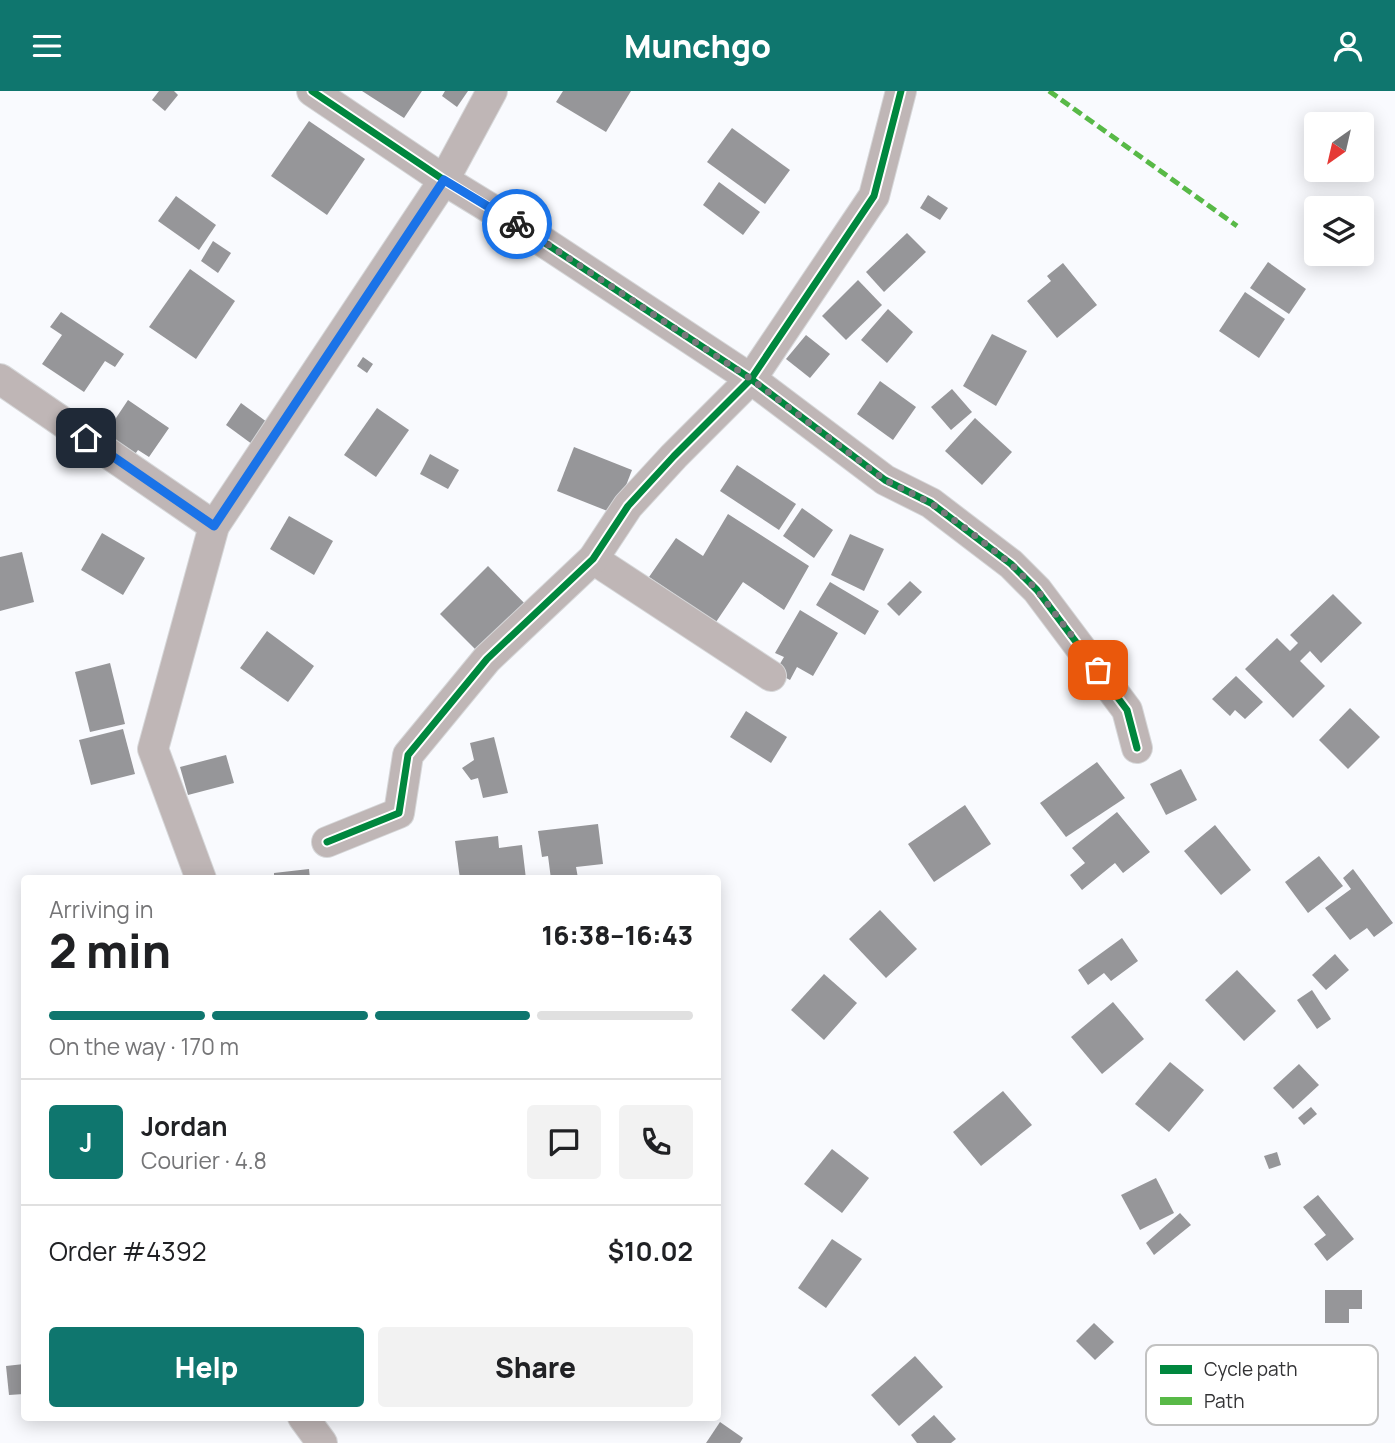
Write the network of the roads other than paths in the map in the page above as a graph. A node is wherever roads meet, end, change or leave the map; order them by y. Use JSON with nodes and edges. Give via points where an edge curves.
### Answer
{"nodes":[{"id":1,"x":312,"y":91,"type":"edge"},
{"id":2,"x":492,"y":91,"type":"edge"},
{"id":3,"x":901,"y":91,"type":"edge"},
{"id":4,"x":444,"y":180,"type":"junction"},
{"id":5,"x":0,"y":379,"type":"edge"},
{"id":6,"x":751,"y":379,"type":"junction"},
{"id":7,"x":214,"y":526,"type":"junction"},
{"id":8,"x":593,"y":559,"type":"junction"},
{"id":9,"x":771,"y":677,"type":"dead end"},
{"id":10,"x":1137,"y":748,"type":"dead end"},
{"id":11,"x":327,"y":842,"type":"dead end"},
{"id":12,"x":200,"y":875,"type":"edge"},
{"id":13,"x":306,"y":1421,"type":"edge"},
{"id":14,"x":323,"y":1443,"type":"edge"}],
"edges":[{"from":1,"to":4,"type":"street"},
{"from":2,"to":4,"type":"street"},
{"from":3,"to":6,"type":"street","via":[[874,196]]},
{"from":4,"to":6,"type":"street"},
{"from":4,"to":7,"type":"street"},
{"from":5,"to":7,"type":"street"},
{"from":6,"to":8,"type":"street","via":[[628,506]]},
{"from":6,"to":10,"type":"street","via":[[885,480],[931,503],[1011,564],[1037,590],[1127,710]]},
{"from":7,"to":12,"type":"street","via":[[153,749]]},
{"from":8,"to":9,"type":"street"},
{"from":8,"to":11,"type":"street","via":[[488,659],[408,755],[399,813]]},
{"from":13,"to":14,"type":"street"}]}
